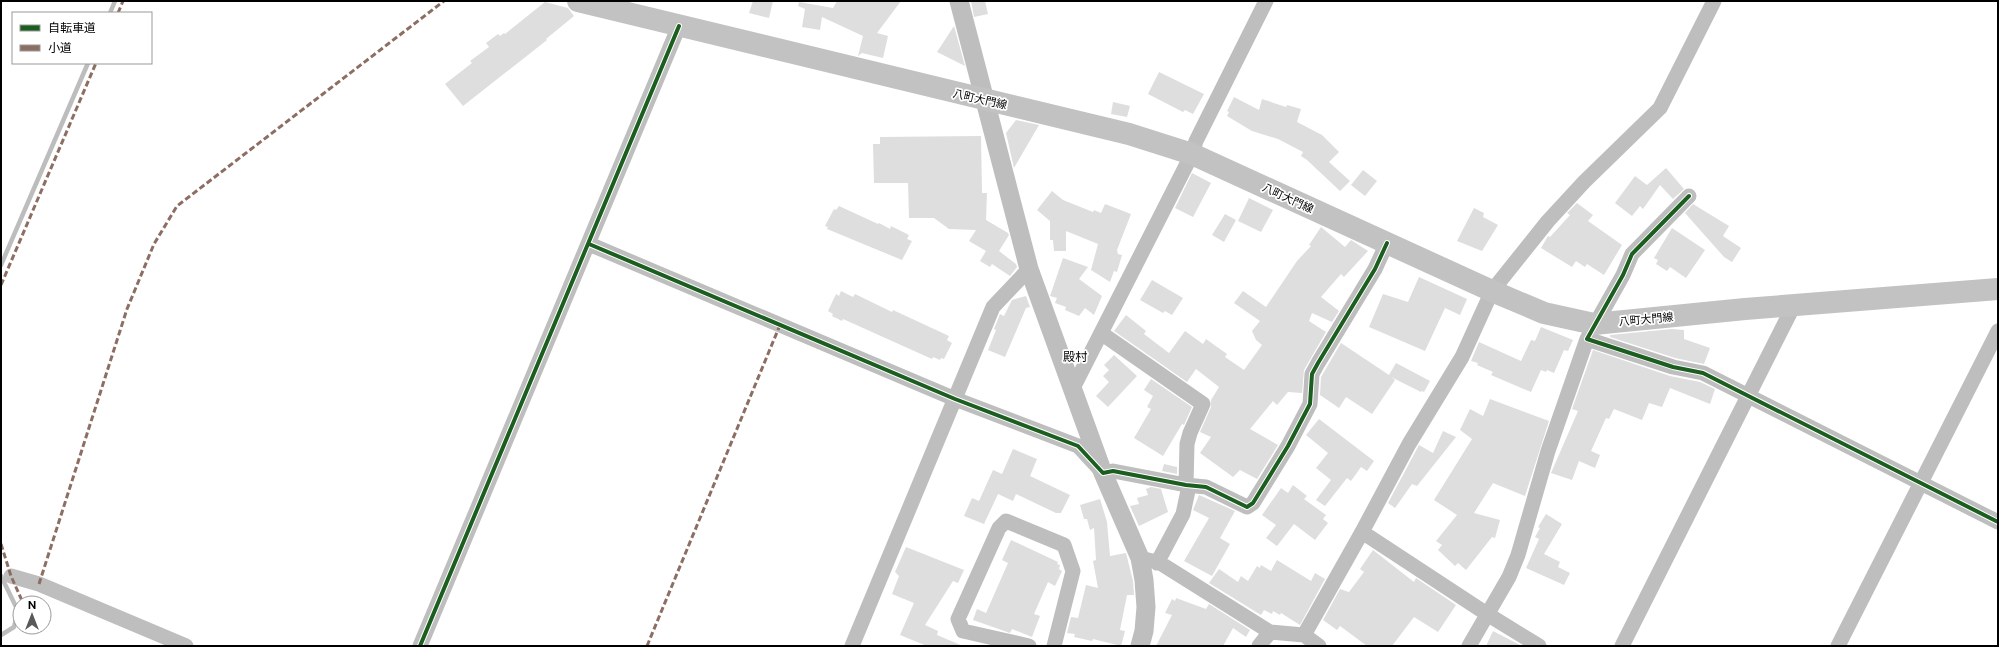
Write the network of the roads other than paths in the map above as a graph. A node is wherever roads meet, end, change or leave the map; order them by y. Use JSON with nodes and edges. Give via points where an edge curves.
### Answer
{"nodes":[{"id":1,"x":578,"y":1,"type":"edge"},
{"id":2,"x":959,"y":1,"type":"edge"},
{"id":3,"x":1266,"y":1,"type":"edge"},
{"id":4,"x":1714,"y":1,"type":"edge"},
{"id":5,"x":679,"y":26,"type":"junction"},
{"id":6,"x":985,"y":100,"type":"junction"},
{"id":7,"x":1192,"y":154,"type":"junction"},
{"id":8,"x":1689,"y":196,"type":"dead end"},
{"id":9,"x":1387,"y":243,"type":"junction"},
{"id":10,"x":589,"y":244,"type":"junction"},
{"id":11,"x":1029,"y":269,"type":"junction"},
{"id":12,"x":1998,"y":290,"type":"edge"},
{"id":13,"x":1492,"y":291,"type":"junction"},
{"id":14,"x":1794,"y":305,"type":"junction"},
{"id":15,"x":1591,"y":331,"type":"junction"},
{"id":16,"x":1998,"y":331,"type":"edge"},
{"id":17,"x":1101,"y":333,"type":"junction"},
{"id":18,"x":1072,"y":390,"type":"junction"},
{"id":19,"x":1749,"y":395,"type":"junction"},
{"id":20,"x":956,"y":399,"type":"junction"},
{"id":21,"x":1103,"y":473,"type":"junction"},
{"id":22,"x":1921,"y":482,"type":"junction"},
{"id":23,"x":1187,"y":486,"type":"junction"},
{"id":24,"x":1998,"y":522,"type":"edge"},
{"id":25,"x":1362,"y":532,"type":"junction"},
{"id":26,"x":1149,"y":560,"type":"junction"},
{"id":27,"x":11,"y":576,"type":"dead end"},
{"id":28,"x":1488,"y":614,"type":"junction"},
{"id":29,"x":1270,"y":632,"type":"junction"},
{"id":30,"x":1304,"y":635,"type":"junction"},
{"id":31,"x":186,"y":646,"type":"edge"},
{"id":32,"x":420,"y":646,"type":"edge"},
{"id":33,"x":852,"y":646,"type":"edge"},
{"id":34,"x":1029,"y":646,"type":"edge"},
{"id":35,"x":1054,"y":646,"type":"edge"},
{"id":36,"x":1140,"y":646,"type":"edge"},
{"id":37,"x":1259,"y":646,"type":"edge"},
{"id":38,"x":1319,"y":646,"type":"edge"},
{"id":39,"x":1469,"y":646,"type":"edge"},
{"id":40,"x":1539,"y":646,"type":"edge"},
{"id":41,"x":1622,"y":646,"type":"edge"},
{"id":42,"x":1838,"y":646,"type":"edge"}],
"edges":[{"from":1,"to":5,"type":"main road","name":"八町大門線"},
{"from":2,"to":6,"type":"street"},
{"from":3,"to":7,"type":"street","via":[[1196,141]]},
{"from":4,"to":13,"type":"street","via":[[1660,108],[1548,221]]},
{"from":5,"to":6,"type":"main road","name":"八町大門線"},
{"from":5,"to":10,"type":"street"},
{"from":6,"to":7,"type":"main road","name":"八町大門線","via":[[1129,134]]},
{"from":6,"to":11,"type":"street"},
{"from":7,"to":9,"type":"main road","name":"八町大門線"},
{"from":7,"to":17,"type":"street"},
{"from":8,"to":15,"type":"street","via":[[1632,254]]},
{"from":9,"to":13,"type":"main road","name":"八町大門線"},
{"from":9,"to":23,"type":"street","via":[[1375,269],[1312,374],[1310,404],[1253,504],[1247,507],[1206,487]]},
{"from":10,"to":20,"type":"street"},
{"from":10,"to":32,"type":"street"},
{"from":11,"to":18,"type":"street"},
{"from":11,"to":20,"type":"street","via":[[993,307]]},
{"from":12,"to":14,"type":"main road","name":"八町大門線"},
{"from":13,"to":15,"type":"main road","name":"八町大門線"},
{"from":13,"to":25,"type":"street","via":[[1462,357],[1409,444]]},
{"from":14,"to":15,"type":"main road","name":"八町大門線"},
{"from":14,"to":19,"type":"street"},
{"from":15,"to":19,"type":"street","via":[[1673,367],[1703,373]]},
{"from":15,"to":28,"type":"street","via":[[1548,451],[1518,555]]},
{"from":16,"to":22,"type":"street"},
{"from":17,"to":18,"type":"street"},
{"from":17,"to":23,"type":"street","via":[[1203,404],[1187,444]]},
{"from":18,"to":21,"type":"street"},
{"from":19,"to":22,"type":"street"},
{"from":19,"to":41,"type":"street"},
{"from":20,"to":21,"type":"street","via":[[1078,446]]},
{"from":20,"to":33,"type":"street"},
{"from":21,"to":23,"type":"street","via":[[1113,471]]},
{"from":21,"to":26,"type":"street"},
{"from":22,"to":24,"type":"street"},
{"from":22,"to":42,"type":"street"},
{"from":23,"to":26,"type":"street","via":[[1183,514]]},
{"from":25,"to":28,"type":"street"},
{"from":25,"to":30,"type":"street"},
{"from":26,"to":29,"type":"street"},
{"from":26,"to":36,"type":"street","via":[[1144,580],[1146,607]]},
{"from":27,"to":31,"type":"street","via":[[38,584]]},
{"from":28,"to":39,"type":"street"},
{"from":28,"to":40,"type":"street"},
{"from":29,"to":30,"type":"street"},
{"from":29,"to":37,"type":"street"},
{"from":30,"to":38,"type":"street"},
{"from":34,"to":35,"type":"street","via":[[962,630],[958,620],[999,528],[1006,520],[1064,545],[1073,571]]}]}
